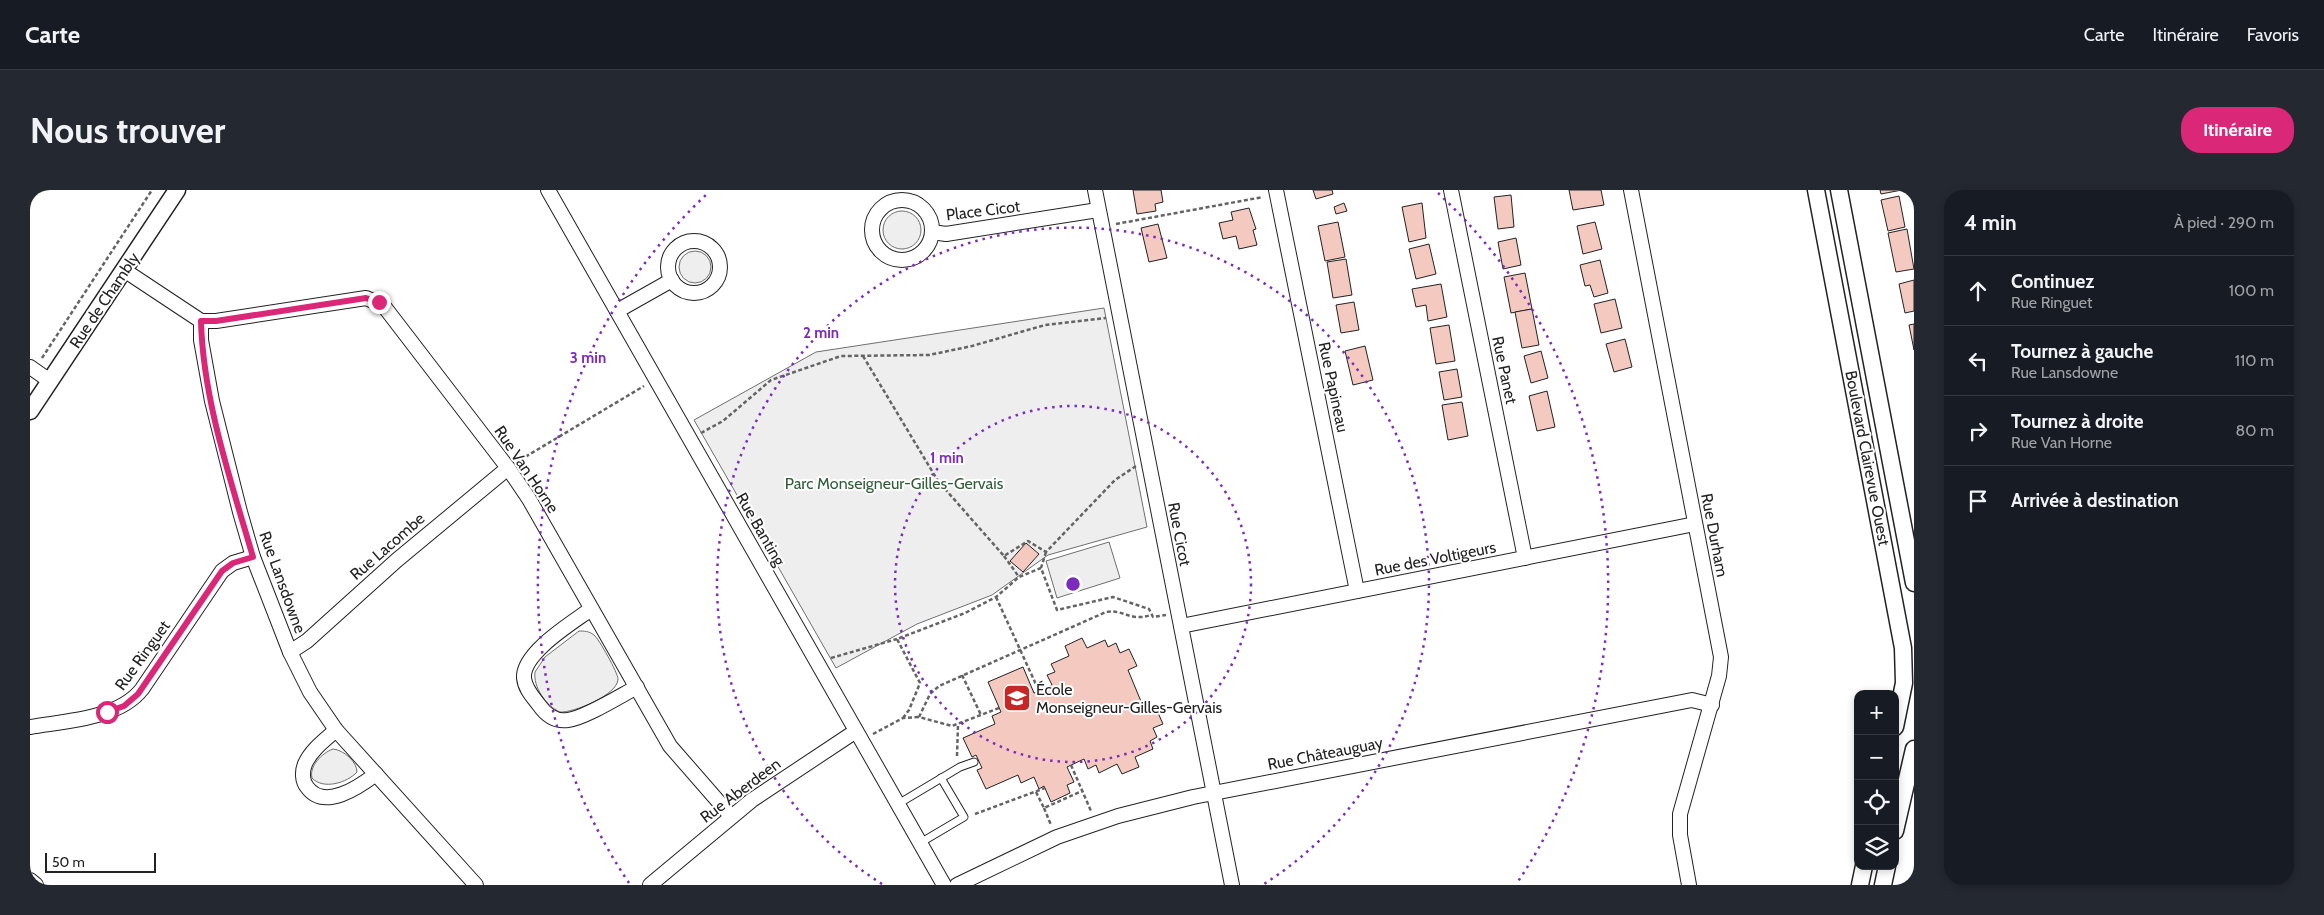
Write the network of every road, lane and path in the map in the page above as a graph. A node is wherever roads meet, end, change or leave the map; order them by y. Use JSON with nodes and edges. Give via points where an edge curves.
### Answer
{"nodes":[{"id":1,"x":152,"y":190,"type":"edge"},
{"id":2,"x":177,"y":190,"type":"edge"},
{"id":3,"x":548,"y":190,"type":"edge"},
{"id":4,"x":1095,"y":190,"type":"edge"},
{"id":5,"x":1451,"y":190,"type":"edge"},
{"id":6,"x":1631,"y":190,"type":"edge"},
{"id":7,"x":1816,"y":190,"type":"edge"},
{"id":8,"x":1839,"y":190,"type":"edge"},
{"id":9,"x":1276,"y":192,"type":"edge"},
{"id":10,"x":1098,"y":210,"type":"junction"},
{"id":11,"x":1112,"y":225,"type":"dead end"},
{"id":12,"x":932,"y":232,"type":"junction"},
{"id":13,"x":124,"y":270,"type":"junction"},
{"id":14,"x":672,"y":280,"type":"dead end"},
{"id":15,"x":617,"y":312,"type":"junction"},
{"id":16,"x":1108,"y":318,"type":"dead end"},
{"id":17,"x":201,"y":321,"type":"junction"},
{"id":18,"x":46,"y":353,"type":"dead end"},
{"id":19,"x":863,"y":356,"type":"junction"},
{"id":20,"x":30,"y":367,"type":"edge"},
{"id":21,"x":50,"y":381,"type":"junction"},
{"id":22,"x":645,"y":385,"type":"dead end"},
{"id":23,"x":30,"y":411,"type":"edge"},
{"id":24,"x":700,"y":433,"type":"dead end"},
{"id":25,"x":513,"y":464,"type":"junction"},
{"id":26,"x":1136,"y":466,"type":"dead end"},
{"id":27,"x":1695,"y":524,"type":"junction"},
{"id":28,"x":1046,"y":552,"type":"junction"},
{"id":29,"x":1004,"y":556,"type":"junction"},
{"id":30,"x":253,"y":557,"type":"junction"},
{"id":31,"x":1525,"y":558,"type":"junction"},
{"id":32,"x":1041,"y":568,"type":"junction"},
{"id":33,"x":1019,"y":577,"type":"junction"},
{"id":34,"x":1914,"y":583,"type":"edge"},
{"id":35,"x":1357,"y":591,"type":"junction"},
{"id":36,"x":996,"y":597,"type":"junction"},
{"id":37,"x":591,"y":609,"type":"junction"},
{"id":38,"x":1151,"y":615,"type":"junction"},
{"id":39,"x":1166,"y":615,"type":"dead end"},
{"id":40,"x":1181,"y":626,"type":"junction"},
{"id":41,"x":897,"y":640,"type":"junction"},
{"id":42,"x":1020,"y":649,"type":"junction"},
{"id":43,"x":290,"y":652,"type":"junction"},
{"id":44,"x":829,"y":658,"type":"dead end"},
{"id":45,"x":962,"y":675,"type":"junction"},
{"id":46,"x":1909,"y":684,"type":"edge"},
{"id":47,"x":637,"y":687,"type":"junction"},
{"id":48,"x":1039,"y":691,"type":"dead end"},
{"id":49,"x":1712,"y":705,"type":"junction"},
{"id":50,"x":999,"y":708,"type":"dead end"},
{"id":51,"x":981,"y":715,"type":"junction"},
{"id":52,"x":1899,"y":715,"type":"edge"},
{"id":53,"x":920,"y":717,"type":"junction"},
{"id":54,"x":903,"y":718,"type":"junction"},
{"id":55,"x":958,"y":725,"type":"junction"},
{"id":56,"x":30,"y":727,"type":"edge"},
{"id":57,"x":336,"y":730,"type":"junction"},
{"id":58,"x":856,"y":731,"type":"junction"},
{"id":59,"x":872,"y":735,"type":"dead end"},
{"id":60,"x":1914,"y":749,"type":"edge"},
{"id":61,"x":974,"y":762,"type":"dead end"},
{"id":62,"x":1071,"y":765,"type":"dead end"},
{"id":63,"x":960,"y":767,"type":"junction"},
{"id":64,"x":376,"y":774,"type":"junction"},
{"id":65,"x":941,"y":778,"type":"junction"},
{"id":66,"x":1045,"y":788,"type":"dead end"},
{"id":67,"x":1082,"y":791,"type":"junction"},
{"id":68,"x":1036,"y":792,"type":"junction"},
{"id":69,"x":1214,"y":793,"type":"junction"},
{"id":70,"x":898,"y":804,"type":"junction"},
{"id":71,"x":1044,"y":808,"type":"junction"},
{"id":72,"x":1092,"y":813,"type":"dead end"},
{"id":73,"x":731,"y":816,"type":"junction"},
{"id":74,"x":964,"y":817,"type":"junction"},
{"id":75,"x":1896,"y":825,"type":"edge"},
{"id":76,"x":1053,"y":827,"type":"dead end"},
{"id":77,"x":920,"y":843,"type":"junction"},
{"id":78,"x":1863,"y":870,"type":"edge"},
{"id":79,"x":1886,"y":870,"type":"edge"},
{"id":80,"x":30,"y":880,"type":"edge"},
{"id":81,"x":36,"y":885,"type":"edge"},
{"id":82,"x":476,"y":885,"type":"edge"},
{"id":83,"x":650,"y":885,"type":"edge"},
{"id":84,"x":944,"y":885,"type":"edge"},
{"id":85,"x":957,"y":885,"type":"edge"},
{"id":86,"x":1232,"y":885,"type":"edge"},
{"id":87,"x":1689,"y":885,"type":"edge"},
{"id":88,"x":1860,"y":885,"type":"edge"},
{"id":89,"x":1883,"y":885,"type":"edge"}],
"edges":[{"from":1,"to":18,"type":"path","name":"Rue de Chambly"},
{"from":2,"to":13,"type":"street","name":"Rue de Chambly"},
{"from":3,"to":15,"type":"street","name":"Rue Banting"},
{"from":4,"to":10,"type":"street","name":"Rue Cicot"},
{"from":5,"to":31,"type":"street","name":"Rue Panet"},
{"from":6,"to":27,"type":"street","name":"Rue Durham"},
{"from":7,"to":46,"type":"street","name":"Boulevard Clairevue Ouest"},
{"from":8,"to":34,"type":"street","name":"Boulevard Clairevue Ouest"},
{"from":9,"to":11,"type":"path"},
{"from":9,"to":35,"type":"street","name":"Rue Papineau"},
{"from":10,"to":12,"type":"street","name":"Place Cicot","via":[[946,234]]},
{"from":10,"to":40,"type":"street","name":"Rue Cicot"},
{"from":12,"to":12,"type":"street","name":"Place Cicot","via":[[926,212],[910,201],[900,200],[882,207],[872,224],[872,233],[880,251],[898,260],[918,256],[925,249]]},
{"from":13,"to":17,"type":"street"},
{"from":13,"to":21,"type":"street","name":"Rue de Chambly"},
{"from":14,"to":15,"type":"street"},
{"from":15,"to":58,"type":"street","name":"Rue Banting"},
{"from":16,"to":19,"type":"path","via":[[1045,325],[929,355]]},
{"from":17,"to":25,"type":"street","name":"Rue Van Horne","via":[[362,299],[375,300],[388,311]]},
{"from":17,"to":30,"type":"street","name":"Rue Lansdowne","via":[[201,340],[212,401]]},
{"from":19,"to":24,"type":"path","via":[[841,356],[771,380],[723,421]]},
{"from":19,"to":29,"type":"path","via":[[938,481]]},
{"from":20,"to":21,"type":"street"},
{"from":21,"to":23,"type":"street","name":"Rue de Chambly"},
{"from":22,"to":25,"type":"path"},
{"from":25,"to":37,"type":"street","name":"Rue Van Horne"},
{"from":25,"to":43,"type":"street","name":"Rue Lacombe","via":[[397,560],[307,641]]},
{"from":26,"to":28,"type":"path","via":[[1115,480]]},
{"from":27,"to":31,"type":"street","name":"Rue des Voltigeurs"},
{"from":27,"to":49,"type":"street","name":"Rue Durham","via":[[1721,656]]},
{"from":28,"to":29,"type":"path","via":[[1028,541]]},
{"from":28,"to":32,"type":"path"},
{"from":29,"to":33,"type":"path"},
{"from":30,"to":43,"type":"street","name":"Rue Lansdowne"},
{"from":30,"to":56,"type":"street","name":"Rue Ringuet","via":[[233,563],[222,571],[130,703],[107,712]]},
{"from":31,"to":35,"type":"street","name":"Rue des Voltigeurs"},
{"from":32,"to":33,"type":"path"},
{"from":32,"to":38,"type":"path","via":[[1057,610],[1113,597],[1148,609]]},
{"from":33,"to":36,"type":"path"},
{"from":35,"to":40,"type":"street","name":"Rue des Voltigeurs"},
{"from":36,"to":41,"type":"path"},
{"from":36,"to":42,"type":"path"},
{"from":37,"to":47,"type":"street","name":"Rue Van Horne"},
{"from":37,"to":47,"type":"street","via":[[530,658],[524,672],[528,690],[546,714],[554,719],[567,720]]},
{"from":38,"to":39,"type":"path"},
{"from":38,"to":42,"type":"path","via":[[1139,618],[1106,612]]},
{"from":40,"to":69,"type":"street","name":"Rue Cicot"},
{"from":41,"to":44,"type":"path"},
{"from":41,"to":54,"type":"path","via":[[920,683]]},
{"from":42,"to":45,"type":"path"},
{"from":42,"to":48,"type":"path"},
{"from":43,"to":57,"type":"street","name":"Rue Lansdowne","via":[[310,692]]},
{"from":45,"to":51,"type":"path"},
{"from":45,"to":53,"type":"path","via":[[935,689]]},
{"from":46,"to":52,"type":"street","name":"Boulevard Clairevue Ouest"},
{"from":47,"to":73,"type":"street","name":"Rue Van Horne","via":[[676,754]]},
{"from":49,"to":69,"type":"street","name":"Rue Châteauguay","via":[[1692,700]]},
{"from":49,"to":87,"type":"street","name":"Rue Durham","via":[[1680,821]]},
{"from":50,"to":51,"type":"path"},
{"from":51,"to":55,"type":"path"},
{"from":53,"to":54,"type":"path"},
{"from":53,"to":55,"type":"path"},
{"from":54,"to":59,"type":"path"},
{"from":55,"to":63,"type":"path","via":[[956,760]]},
{"from":57,"to":64,"type":"street","name":"Rue Lansdowne"},
{"from":57,"to":64,"type":"street","via":[[304,766],[308,788],[318,796],[334,796],[353,789]]},
{"from":58,"to":70,"type":"street","name":"Rue Banting"},
{"from":58,"to":73,"type":"street","name":"Rue Aberdeen"},
{"from":60,"to":75,"type":"street"},
{"from":61,"to":63,"type":"lane"},
{"from":62,"to":67,"type":"path"},
{"from":63,"to":65,"type":"lane"},
{"from":64,"to":82,"type":"street","name":"Rue Lansdowne"},
{"from":65,"to":70,"type":"lane"},
{"from":65,"to":74,"type":"lane"},
{"from":66,"to":68,"type":"path"},
{"from":67,"to":71,"type":"path"},
{"from":67,"to":72,"type":"path"},
{"from":68,"to":71,"type":"path"},
{"from":68,"to":74,"type":"path"},
{"from":69,"to":85,"type":"street","name":"Rue Châteauguay","via":[[1096,823],[1037,846]]},
{"from":69,"to":86,"type":"street","name":"Rue Cicot"},
{"from":70,"to":77,"type":"street","name":"Rue Banting"},
{"from":71,"to":76,"type":"path"},
{"from":73,"to":83,"type":"street","name":"Rue Aberdeen"},
{"from":74,"to":77,"type":"lane"},
{"from":77,"to":84,"type":"street","name":"Rue Banting"},
{"from":78,"to":88,"type":"street"},
{"from":79,"to":89,"type":"street"},
{"from":80,"to":81,"type":"street"}]}
